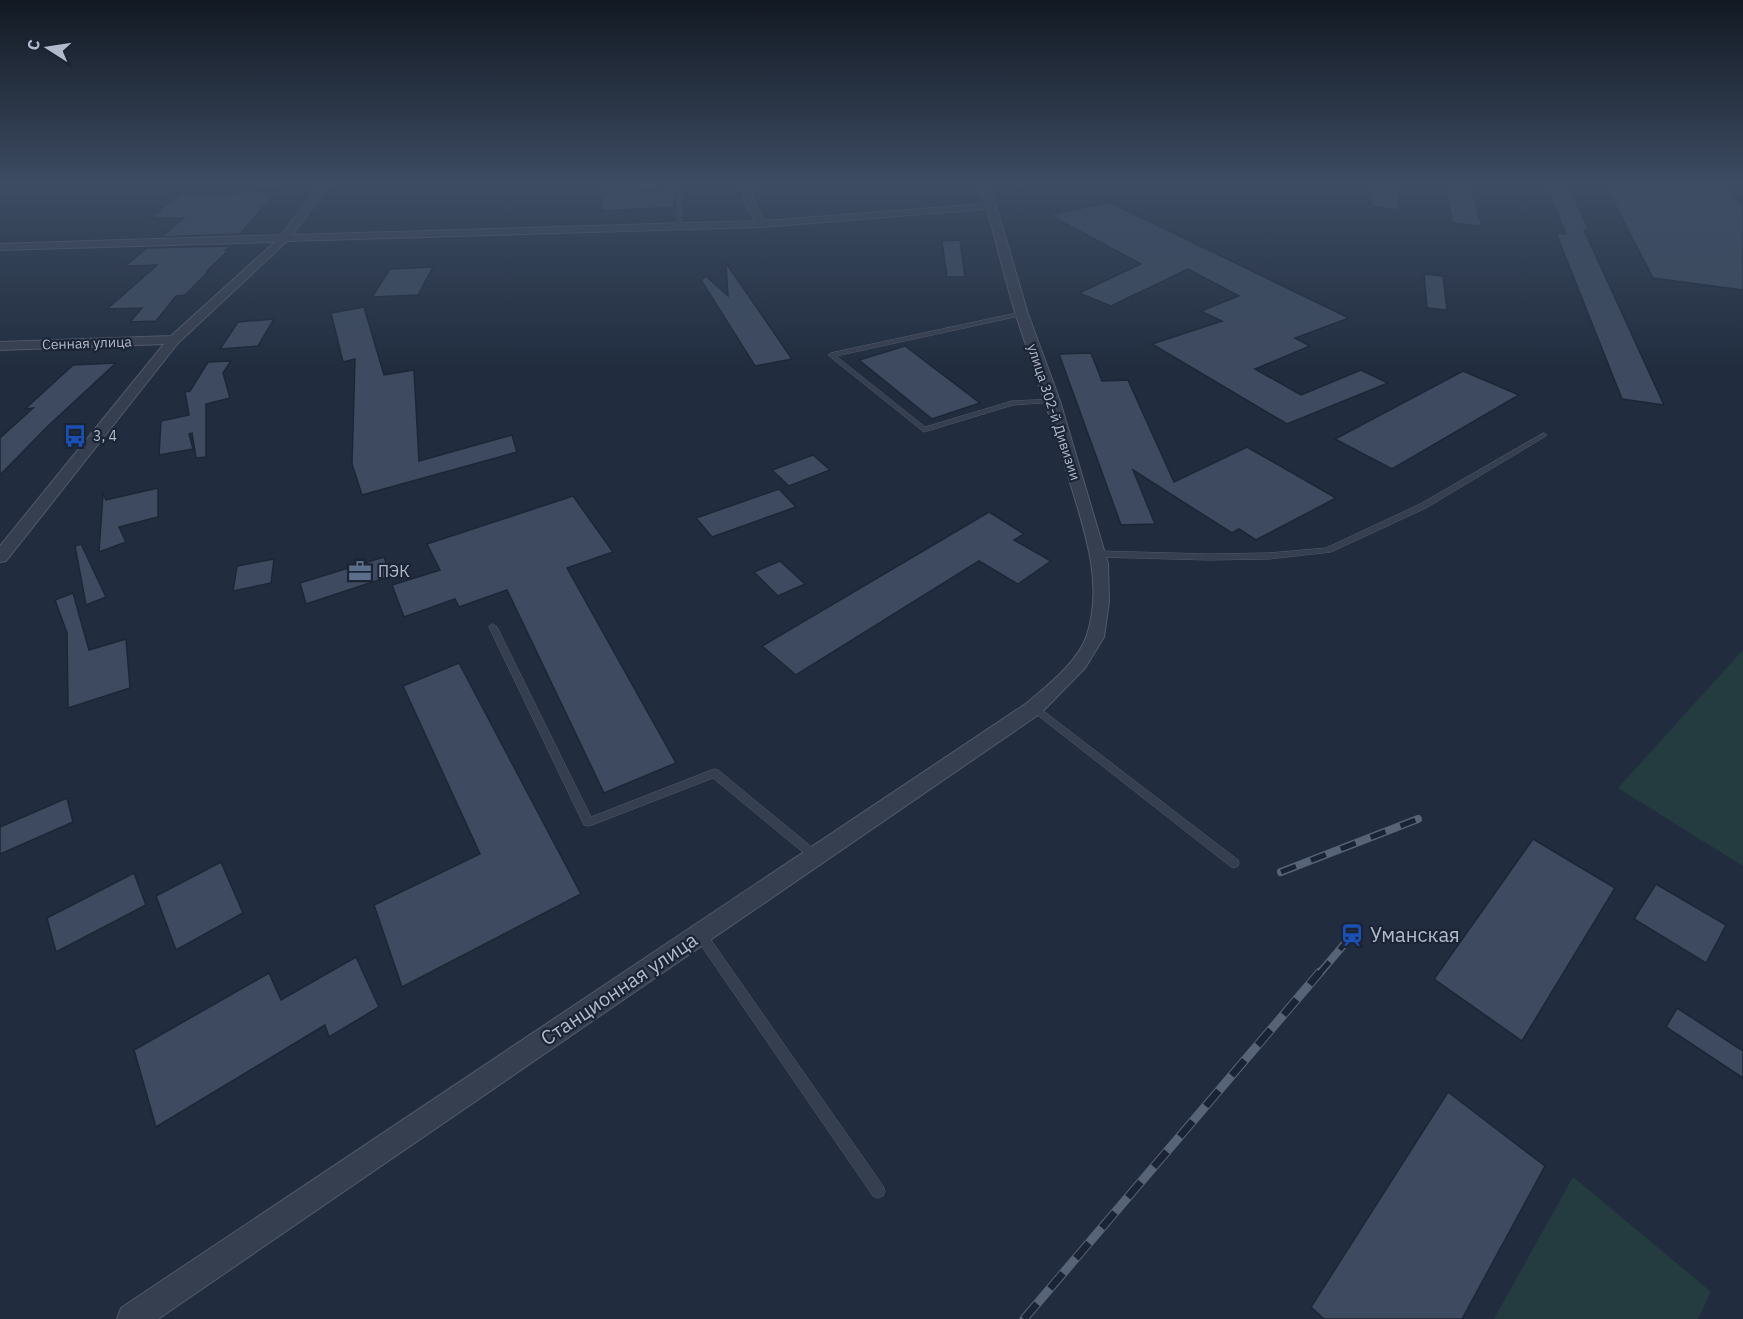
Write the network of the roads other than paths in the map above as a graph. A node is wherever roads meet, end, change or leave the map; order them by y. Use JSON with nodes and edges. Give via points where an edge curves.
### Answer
{"nodes":[{"id":1,"x":87,"y":245,"type":"edge"},
{"id":2,"x":278,"y":245,"type":"edge"},
{"id":3,"x":1002,"y":245,"type":"edge"},
{"id":4,"x":0,"y":247,"type":"edge"},
{"id":5,"x":1022,"y":314,"type":"junction"},
{"id":6,"x":174,"y":340,"type":"junction"},
{"id":7,"x":0,"y":346,"type":"edge"},
{"id":8,"x":1053,"y":401,"type":"junction"},
{"id":9,"x":1544,"y":435,"type":"dead end"},
{"id":10,"x":1099,"y":554,"type":"junction"},
{"id":11,"x":0,"y":555,"type":"edge"},
{"id":12,"x":493,"y":627,"type":"dead end"},
{"id":13,"x":1092,"y":644,"type":"joint"},
{"id":14,"x":1034,"y":708,"type":"junction"},
{"id":15,"x":815,"y":856,"type":"junction"},
{"id":16,"x":1234,"y":863,"type":"dead end"},
{"id":17,"x":700,"y":934,"type":"junction"},
{"id":18,"x":878,"y":1191,"type":"dead end"},
{"id":19,"x":132,"y":1319,"type":"edge"}],
"edges":[{"from":1,"to":4,"type":"street"},
{"from":2,"to":6,"type":"street"},
{"from":3,"to":5,"type":"street","name":"улица 302-й Дивизии"},
{"from":5,"to":8,"type":"street","name":"улица 302-й Дивизии"},
{"from":5,"to":8,"type":"lane","via":[[831,355],[924,430],[1012,403]]},
{"from":6,"to":7,"type":"street","name":"Сенная улица"},
{"from":6,"to":11,"type":"street"},
{"from":8,"to":10,"type":"street","name":"улица 302-й Дивизии"},
{"from":9,"to":10,"type":"lane","via":[[1423,506],[1328,550],[1208,558]]},
{"from":10,"to":13,"type":"street","name":"улица 302-й Дивизии","via":[[1101,604]]},
{"from":12,"to":15,"type":"lane","via":[[588,822],[714,773]]},
{"from":13,"to":14,"type":"street","name":"Станционная улица","via":[[1066,678]]},
{"from":14,"to":15,"type":"street","name":"Станционная улица"},
{"from":14,"to":16,"type":"lane"},
{"from":15,"to":17,"type":"street","name":"Станционная улица"},
{"from":17,"to":18,"type":"lane"},
{"from":17,"to":19,"type":"street","name":"Станционная улица"}]}
